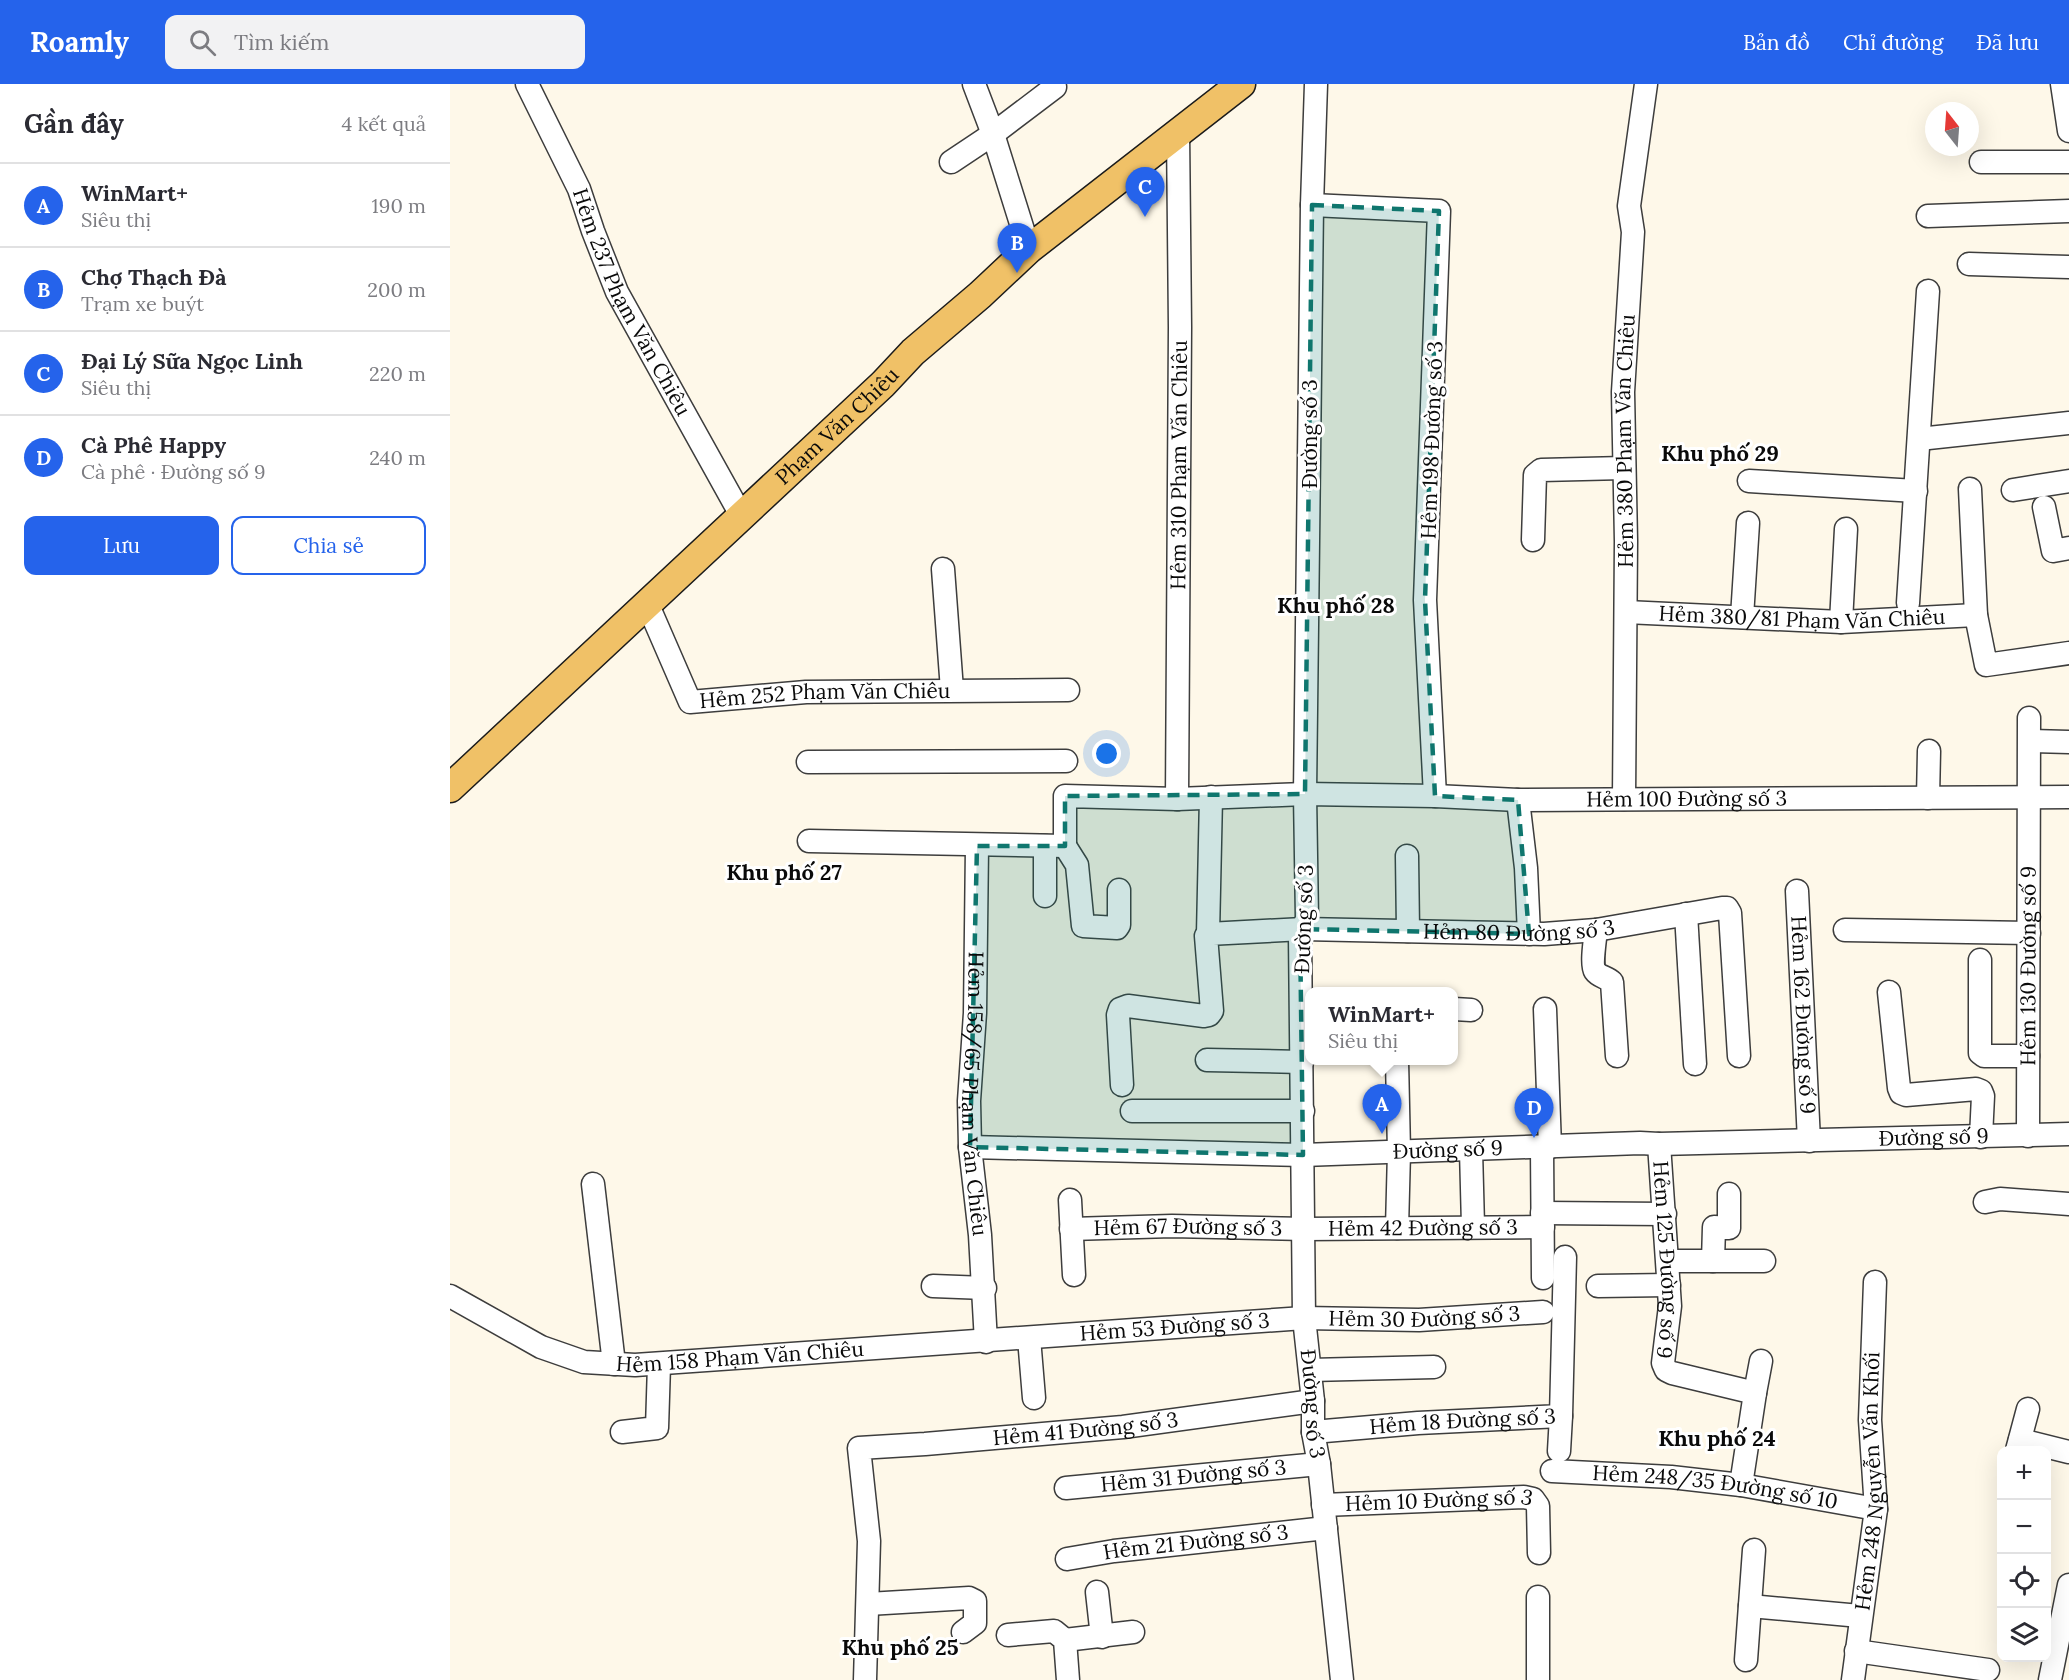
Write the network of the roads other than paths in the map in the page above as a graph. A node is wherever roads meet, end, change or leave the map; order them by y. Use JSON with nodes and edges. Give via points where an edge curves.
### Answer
{"nodes":[{"id":1,"x":527,"y":84,"type":"edge"},
{"id":2,"x":974,"y":84,"type":"edge"},
{"id":3,"x":1241,"y":84,"type":"edge"},
{"id":4,"x":1316,"y":84,"type":"edge"},
{"id":5,"x":1646,"y":84,"type":"edge"},
{"id":6,"x":2062,"y":84,"type":"edge"},
{"id":7,"x":1055,"y":87,"type":"dead end"},
{"id":8,"x":1178,"y":131,"type":"junction"},
{"id":9,"x":2069,"y":131,"type":"edge"},
{"id":10,"x":993,"y":134,"type":"junction"},
{"id":11,"x":951,"y":162,"type":"dead end"},
{"id":12,"x":1981,"y":162,"type":"dead end"},
{"id":13,"x":2069,"y":162,"type":"edge"},
{"id":14,"x":1312,"y":205,"type":"junction"},
{"id":15,"x":2069,"y":212,"type":"edge"},
{"id":16,"x":1928,"y":216,"type":"dead end"},
{"id":17,"x":1029,"y":249,"type":"junction"},
{"id":18,"x":1969,"y":264,"type":"dead end"},
{"id":19,"x":2069,"y":267,"type":"edge"},
{"id":20,"x":1928,"y":291,"type":"dead end"},
{"id":21,"x":2069,"y":423,"type":"edge"},
{"id":22,"x":1919,"y":439,"type":"junction"},
{"id":23,"x":1624,"y":468,"type":"junction"},
{"id":24,"x":2069,"y":481,"type":"edge"},
{"id":25,"x":1749,"y":482,"type":"dead end"},
{"id":26,"x":1970,"y":489,"type":"dead end"},
{"id":27,"x":2013,"y":490,"type":"dead end"},
{"id":28,"x":1916,"y":491,"type":"junction"},
{"id":29,"x":2044,"y":507,"type":"dead end"},
{"id":30,"x":741,"y":515,"type":"junction"},
{"id":31,"x":1748,"y":523,"type":"dead end"},
{"id":32,"x":1846,"y":528,"type":"dead end"},
{"id":33,"x":1533,"y":540,"type":"dead end"},
{"id":34,"x":2069,"y":548,"type":"edge"},
{"id":35,"x":943,"y":569,"type":"dead end"},
{"id":36,"x":647,"y":603,"type":"junction"},
{"id":37,"x":1908,"y":603,"type":"dead end"},
{"id":38,"x":1626,"y":612,"type":"junction"},
{"id":39,"x":1976,"y":615,"type":"junction"},
{"id":40,"x":1742,"y":617,"type":"junction"},
{"id":41,"x":1841,"y":622,"type":"junction"},
{"id":42,"x":2069,"y":653,"type":"edge"},
{"id":43,"x":952,"y":690,"type":"junction"},
{"id":44,"x":1068,"y":690,"type":"dead end"},
{"id":45,"x":2029,"y":718,"type":"dead end"},
{"id":46,"x":2030,"y":741,"type":"junction"},
{"id":47,"x":2069,"y":742,"type":"edge"},
{"id":48,"x":1929,"y":751,"type":"dead end"},
{"id":49,"x":1066,"y":761,"type":"dead end"},
{"id":50,"x":808,"y":762,"type":"dead end"},
{"id":51,"x":450,"y":788,"type":"edge"},
{"id":52,"x":1305,"y":794,"type":"junction"},
{"id":53,"x":1435,"y":796,"type":"junction"},
{"id":54,"x":2029,"y":796,"type":"junction"},
{"id":55,"x":1211,"y":797,"type":"junction"},
{"id":56,"x":2069,"y":797,"type":"edge"},
{"id":57,"x":1928,"y":798,"type":"junction"},
{"id":58,"x":1177,"y":799,"type":"junction"},
{"id":59,"x":1624,"y":799,"type":"junction"},
{"id":60,"x":1518,"y":800,"type":"junction"},
{"id":61,"x":809,"y":841,"type":"dead end"},
{"id":62,"x":977,"y":846,"type":"junction"},
{"id":63,"x":1055,"y":846,"type":"junction"},
{"id":64,"x":1407,"y":856,"type":"dead end"},
{"id":65,"x":1119,"y":890,"type":"dead end"},
{"id":66,"x":1797,"y":891,"type":"dead end"},
{"id":67,"x":1045,"y":896,"type":"dead end"},
{"id":68,"x":1686,"y":914,"type":"junction"},
{"id":69,"x":1303,"y":929,"type":"junction"},
{"id":70,"x":1596,"y":930,"type":"junction"},
{"id":71,"x":1845,"y":930,"type":"dead end"},
{"id":72,"x":1408,"y":931,"type":"junction"},
{"id":73,"x":2029,"y":933,"type":"junction"},
{"id":74,"x":1208,"y":934,"type":"junction"},
{"id":75,"x":1529,"y":934,"type":"junction"},
{"id":76,"x":1980,"y":960,"type":"dead end"},
{"id":77,"x":1890,"y":992,"type":"dead end"},
{"id":78,"x":1545,"y":1009,"type":"dead end"},
{"id":79,"x":1617,"y":1056,"type":"dead end"},
{"id":80,"x":1739,"y":1056,"type":"dead end"},
{"id":81,"x":2028,"y":1056,"type":"junction"},
{"id":82,"x":1207,"y":1060,"type":"dead end"},
{"id":83,"x":1302,"y":1062,"type":"junction"},
{"id":84,"x":1695,"y":1064,"type":"dead end"},
{"id":85,"x":1397,"y":1065,"type":"edge"},
{"id":86,"x":1122,"y":1085,"type":"dead end"},
{"id":87,"x":1132,"y":1111,"type":"dead end"},
{"id":88,"x":1303,"y":1111,"type":"junction"},
{"id":89,"x":2069,"y":1134,"type":"edge"},
{"id":90,"x":2028,"y":1136,"type":"junction"},
{"id":91,"x":1981,"y":1137,"type":"junction"},
{"id":92,"x":1809,"y":1141,"type":"junction"},
{"id":93,"x":1659,"y":1144,"type":"junction"},
{"id":94,"x":970,"y":1148,"type":"junction"},
{"id":95,"x":1546,"y":1148,"type":"junction"},
{"id":96,"x":1471,"y":1150,"type":"junction"},
{"id":97,"x":1399,"y":1152,"type":"junction"},
{"id":98,"x":1304,"y":1155,"type":"junction"},
{"id":99,"x":593,"y":1184,"type":"dead end"},
{"id":100,"x":1729,"y":1194,"type":"dead end"},
{"id":101,"x":1070,"y":1200,"type":"dead end"},
{"id":102,"x":1985,"y":1202,"type":"dead end"},
{"id":103,"x":2069,"y":1204,"type":"edge"},
{"id":104,"x":1665,"y":1214,"type":"junction"},
{"id":105,"x":1543,"y":1220,"type":"junction"},
{"id":106,"x":1473,"y":1226,"type":"junction"},
{"id":107,"x":1397,"y":1228,"type":"junction"},
{"id":108,"x":1071,"y":1229,"type":"junction"},
{"id":109,"x":1305,"y":1229,"type":"junction"},
{"id":110,"x":1565,"y":1257,"type":"dead end"},
{"id":111,"x":1668,"y":1261,"type":"junction"},
{"id":112,"x":1713,"y":1261,"type":"junction"},
{"id":113,"x":1764,"y":1261,"type":"dead end"},
{"id":114,"x":1074,"y":1275,"type":"dead end"},
{"id":115,"x":1543,"y":1278,"type":"dead end"},
{"id":116,"x":1875,"y":1282,"type":"dead end"},
{"id":117,"x":1669,"y":1285,"type":"junction"},
{"id":118,"x":933,"y":1286,"type":"dead end"},
{"id":119,"x":1598,"y":1286,"type":"dead end"},
{"id":120,"x":985,"y":1288,"type":"junction"},
{"id":121,"x":450,"y":1296,"type":"edge"},
{"id":122,"x":1544,"y":1312,"type":"dead end"},
{"id":123,"x":1304,"y":1318,"type":"junction"},
{"id":124,"x":1037,"y":1337,"type":"junction"},
{"id":125,"x":986,"y":1342,"type":"junction"},
{"id":126,"x":1761,"y":1361,"type":"dead end"},
{"id":127,"x":614,"y":1364,"type":"junction"},
{"id":128,"x":659,"y":1365,"type":"junction"},
{"id":129,"x":1434,"y":1367,"type":"dead end"},
{"id":130,"x":1310,"y":1371,"type":"junction"},
{"id":131,"x":1755,"y":1393,"type":"junction"},
{"id":132,"x":1034,"y":1398,"type":"dead end"},
{"id":133,"x":1313,"y":1401,"type":"junction"},
{"id":134,"x":2028,"y":1409,"type":"dead end"},
{"id":135,"x":1561,"y":1416,"type":"junction"},
{"id":136,"x":622,"y":1432,"type":"dead end"},
{"id":137,"x":1313,"y":1432,"type":"junction"},
{"id":138,"x":2019,"y":1445,"type":"edge"},
{"id":139,"x":2069,"y":1452,"type":"edge"},
{"id":140,"x":1319,"y":1464,"type":"junction"},
{"id":141,"x":1741,"y":1485,"type":"junction"},
{"id":142,"x":1066,"y":1488,"type":"dead end"},
{"id":143,"x":1323,"y":1505,"type":"junction"},
{"id":144,"x":1876,"y":1509,"type":"junction"},
{"id":145,"x":1326,"y":1528,"type":"junction"},
{"id":146,"x":1754,"y":1550,"type":"dead end"},
{"id":147,"x":1539,"y":1553,"type":"dead end"},
{"id":148,"x":1067,"y":1559,"type":"dead end"},
{"id":149,"x":2069,"y":1585,"type":"edge"},
{"id":150,"x":1097,"y":1592,"type":"dead end"},
{"id":151,"x":1538,"y":1597,"type":"dead end"},
{"id":152,"x":868,"y":1604,"type":"junction"},
{"id":153,"x":1750,"y":1606,"type":"junction"},
{"id":154,"x":2066,"y":1611,"type":"edge"},
{"id":155,"x":1860,"y":1616,"type":"junction"},
{"id":156,"x":963,"y":1632,"type":"dead end"},
{"id":157,"x":1133,"y":1632,"type":"dead end"},
{"id":158,"x":1008,"y":1635,"type":"dead end"},
{"id":159,"x":1102,"y":1637,"type":"junction"},
{"id":160,"x":1065,"y":1640,"type":"junction"},
{"id":161,"x":1856,"y":1651,"type":"junction"},
{"id":162,"x":1746,"y":1660,"type":"dead end"},
{"id":163,"x":1976,"y":1672,"type":"edge"},
{"id":164,"x":865,"y":1680,"type":"edge"},
{"id":165,"x":1068,"y":1680,"type":"edge"},
{"id":166,"x":1342,"y":1680,"type":"edge"},
{"id":167,"x":1538,"y":1680,"type":"edge"},
{"id":168,"x":1853,"y":1680,"type":"edge"},
{"id":169,"x":2050,"y":1680,"type":"edge"}],
"edges":[{"from":1,"to":30,"type":"street","name":"Hẻm 237 Phạm Văn Chiêu","via":[[579,189],[617,292]]},
{"from":2,"to":10,"type":"street"},
{"from":3,"to":8,"type":"main road","name":"Phạm Văn Chiêu"},
{"from":4,"to":14,"type":"street","name":"Đường số 3"},
{"from":5,"to":23,"type":"street","name":"Hẻm 380 Phạm Văn Chiêu","via":[[1629,206],[1633,232],[1623,392]]},
{"from":6,"to":9,"type":"street"},
{"from":7,"to":10,"type":"street"},
{"from":8,"to":17,"type":"main road","name":"Phạm Văn Chiêu"},
{"from":8,"to":58,"type":"street","name":"Hẻm 310 Phạm Văn Chiêu"},
{"from":10,"to":11,"type":"street"},
{"from":10,"to":17,"type":"street"},
{"from":12,"to":13,"type":"street"},
{"from":14,"to":52,"type":"street","name":"Đường số 3"},
{"from":14,"to":53,"type":"street","name":"Hẻm 198 Đường số 3","via":[[1439,212],[1425,600]]},
{"from":15,"to":16,"type":"street"},
{"from":17,"to":30,"type":"main road","name":"Phạm Văn Chiêu","via":[[913,352]]},
{"from":18,"to":19,"type":"street"},
{"from":20,"to":22,"type":"street"},
{"from":21,"to":22,"type":"street"},
{"from":22,"to":28,"type":"street"},
{"from":23,"to":33,"type":"street","via":[[1541,470],[1535,475]]},
{"from":23,"to":38,"type":"street","name":"Hẻm 380 Phạm Văn Chiêu"},
{"from":24,"to":27,"type":"street"},
{"from":25,"to":28,"type":"street"},
{"from":26,"to":39,"type":"street"},
{"from":28,"to":37,"type":"street"},
{"from":29,"to":34,"type":"street","via":[[2053,551]]},
{"from":30,"to":36,"type":"main road","name":"Phạm Văn Chiêu"},
{"from":31,"to":40,"type":"street"},
{"from":32,"to":41,"type":"street"},
{"from":35,"to":43,"type":"street"},
{"from":36,"to":43,"type":"street","name":"Hẻm 252 Phạm Văn Chiêu","via":[[690,702],[806,692]]},
{"from":36,"to":51,"type":"main road","name":"Phạm Văn Chiêu"},
{"from":38,"to":40,"type":"street","name":"Hẻm 380/81 Phạm Văn Chiêu"},
{"from":38,"to":59,"type":"street","name":"Hẻm 380 Phạm Văn Chiêu"},
{"from":39,"to":41,"type":"street","name":"Hẻm 380/81 Phạm Văn Chiêu"},
{"from":39,"to":42,"type":"street","via":[[1986,665]]},
{"from":40,"to":41,"type":"street","name":"Hẻm 380/81 Phạm Văn Chiêu"},
{"from":43,"to":44,"type":"street","name":"Hẻm 252 Phạm Văn Chiêu"},
{"from":45,"to":46,"type":"street","name":"Hẻm 130 Đường số 9"},
{"from":46,"to":47,"type":"street"},
{"from":46,"to":54,"type":"street","name":"Hẻm 130 Đường số 9"},
{"from":48,"to":57,"type":"street"},
{"from":49,"to":50,"type":"street"},
{"from":52,"to":53,"type":"street","name":"Hẻm 100 Đường số 3"},
{"from":52,"to":55,"type":"street"},
{"from":52,"to":69,"type":"street","name":"Đường số 3","via":[[1307,919]]},
{"from":53,"to":60,"type":"street","name":"Hẻm 100 Đường số 3"},
{"from":54,"to":56,"type":"street","name":"Hẻm 100 Đường số 3"},
{"from":54,"to":57,"type":"street","name":"Hẻm 100 Đường số 3"},
{"from":54,"to":73,"type":"street","name":"Hẻm 130 Đường số 9"},
{"from":55,"to":58,"type":"street"},
{"from":55,"to":74,"type":"street"},
{"from":57,"to":59,"type":"street","name":"Hẻm 100 Đường số 3"},
{"from":58,"to":63,"type":"street","via":[[1065,796]]},
{"from":59,"to":60,"type":"street","name":"Hẻm 100 Đường số 3"},
{"from":60,"to":75,"type":"street"},
{"from":61,"to":62,"type":"street"},
{"from":62,"to":63,"type":"street"},
{"from":62,"to":94,"type":"street","name":"Hẻm 158/65 Phạm Văn Chiêu"},
{"from":63,"to":65,"type":"street","via":[[1077,865],[1083,926],[1117,928]]},
{"from":63,"to":67,"type":"street"},
{"from":64,"to":72,"type":"street"},
{"from":66,"to":92,"type":"street","name":"Hẻm 162 Đường số 9"},
{"from":68,"to":70,"type":"street","name":"Hẻm 80 Đường số 3"},
{"from":68,"to":80,"type":"street","name":"Hẻm 80 Đường số 3","via":[[1722,908],[1730,913]]},
{"from":68,"to":84,"type":"street"},
{"from":69,"to":72,"type":"street","name":"Hẻm 80 Đường số 3"},
{"from":69,"to":74,"type":"street","name":"Hẻm 80 Đường số 3"},
{"from":69,"to":83,"type":"street","name":"Đường số 3"},
{"from":70,"to":75,"type":"street","name":"Hẻm 80 Đường số 3"},
{"from":70,"to":79,"type":"street","via":[[1596,971],[1612,982]]},
{"from":71,"to":73,"type":"street"},
{"from":72,"to":75,"type":"street","name":"Hẻm 80 Đường số 3"},
{"from":73,"to":81,"type":"street","name":"Hẻm 130 Đường số 9"},
{"from":74,"to":86,"type":"street","via":[[1212,1011],[1204,1016],[1128,1006],[1120,1009]]},
{"from":76,"to":81,"type":"street","via":[[1980,1053]]},
{"from":77,"to":91,"type":"street","via":[[1901,1093],[1981,1091]]},
{"from":78,"to":95,"type":"street"},
{"from":81,"to":90,"type":"street","name":"Hẻm 130 Đường số 9"},
{"from":82,"to":83,"type":"street"},
{"from":83,"to":88,"type":"street","name":"Đường số 3"},
{"from":85,"to":97,"type":"street"},
{"from":87,"to":88,"type":"street"},
{"from":88,"to":98,"type":"street","name":"Đường số 3"},
{"from":89,"to":90,"type":"street","name":"Đường số 9"},
{"from":90,"to":91,"type":"street","name":"Đường số 9"},
{"from":91,"to":92,"type":"street","name":"Đường số 9"},
{"from":92,"to":93,"type":"street","name":"Đường số 9"},
{"from":93,"to":95,"type":"street","name":"Đường số 9"},
{"from":93,"to":104,"type":"street","name":"Hẻm 125 Đường số 9"},
{"from":94,"to":98,"type":"street","name":"Đường số 9"},
{"from":94,"to":120,"type":"street","name":"Hẻm 158/65 Phạm Văn Chiêu"},
{"from":95,"to":96,"type":"street","name":"Đường số 9"},
{"from":95,"to":105,"type":"street"},
{"from":96,"to":97,"type":"street","name":"Đường số 9"},
{"from":96,"to":106,"type":"street"},
{"from":97,"to":98,"type":"street","name":"Đường số 9"},
{"from":97,"to":107,"type":"street"},
{"from":98,"to":109,"type":"street","name":"Đường số 3"},
{"from":99,"to":127,"type":"street"},
{"from":100,"to":112,"type":"street","via":[[1729,1228],[1714,1227]]},
{"from":101,"to":108,"type":"street","name":"Hẻm 67 Đường số 3"},
{"from":102,"to":103,"type":"street","via":[[2000,1199]]},
{"from":104,"to":105,"type":"street","name":"Hẻm 42 Đường số 3"},
{"from":104,"to":111,"type":"street","name":"Hẻm 125 Đường số 9"},
{"from":105,"to":106,"type":"street","name":"Hẻm 42 Đường số 3"},
{"from":105,"to":115,"type":"street"},
{"from":106,"to":107,"type":"street","name":"Hẻm 42 Đường số 3"},
{"from":107,"to":109,"type":"street","name":"Hẻm 42 Đường số 3"},
{"from":108,"to":109,"type":"street","name":"Hẻm 67 Đường số 3"},
{"from":108,"to":114,"type":"street","name":"Hẻm 67 Đường số 3"},
{"from":109,"to":123,"type":"street","name":"Đường số 3"},
{"from":110,"to":135,"type":"street","name":"Hẻm 18 Đường số 3"},
{"from":111,"to":112,"type":"street"},
{"from":111,"to":117,"type":"street","name":"Hẻm 125 Đường số 9"},
{"from":112,"to":113,"type":"street"},
{"from":116,"to":144,"type":"street","name":"Hẻm 248 Nguyễn Văn Khối","via":[[1870,1420]]},
{"from":117,"to":119,"type":"street"},
{"from":117,"to":131,"type":"street","name":"Hẻm 125 Đường số 9","via":[[1663,1363],[1666,1370]]},
{"from":118,"to":120,"type":"street"},
{"from":120,"to":125,"type":"street","name":"Hẻm 158/65 Phạm Văn Chiêu"},
{"from":121,"to":127,"type":"street","name":"Hẻm 158 Phạm Văn Chiêu","via":[[541,1347],[584,1362]]},
{"from":122,"to":123,"type":"street","name":"Hẻm 30 Đường số 3","via":[[1419,1320]]},
{"from":123,"to":124,"type":"street","name":"Hẻm 53 Đường số 3"},
{"from":123,"to":130,"type":"street","name":"Đường số 3"},
{"from":124,"to":125,"type":"street","name":"Hẻm 158 Phạm Văn Chiêu"},
{"from":124,"to":132,"type":"street"},
{"from":125,"to":128,"type":"street","name":"Hẻm 158 Phạm Văn Chiêu"},
{"from":126,"to":131,"type":"street"},
{"from":127,"to":128,"type":"street","name":"Hẻm 158 Phạm Văn Chiêu"},
{"from":128,"to":136,"type":"street","via":[[657,1428]]},
{"from":129,"to":130,"type":"street"},
{"from":130,"to":133,"type":"street","name":"Đường số 3"},
{"from":131,"to":141,"type":"street"},
{"from":133,"to":137,"type":"street","name":"Đường số 3"},
{"from":133,"to":152,"type":"street","name":"Hẻm 41 Đường số 3","via":[[1123,1427],[859,1448],[869,1541]]},
{"from":134,"to":138,"type":"street"},
{"from":135,"to":137,"type":"street","name":"Hẻm 18 Đường số 3"},
{"from":135,"to":141,"type":"street","name":"Hẻm 248/35 Đường số 10","via":[[1555,1461]]},
{"from":137,"to":140,"type":"street","name":"Đường số 3"},
{"from":138,"to":139,"type":"street"},
{"from":140,"to":142,"type":"street","name":"Hẻm 31 Đường số 3"},
{"from":140,"to":143,"type":"street","name":"Đường số 3"},
{"from":141,"to":144,"type":"street","name":"Hẻm 248/35 Đường số 10"},
{"from":143,"to":145,"type":"street","name":"Đường số 3"},
{"from":143,"to":147,"type":"street","name":"Hẻm 10 Đường số 3","via":[[1524,1497],[1533,1499],[1538,1506]]},
{"from":144,"to":155,"type":"street","name":"Hẻm 248 Nguyễn Văn Khối"},
{"from":145,"to":148,"type":"street","name":"Hẻm 21 Đường số 3"},
{"from":145,"to":166,"type":"street","name":"Đường số 3"},
{"from":146,"to":153,"type":"street"},
{"from":149,"to":154,"type":"street"},
{"from":150,"to":159,"type":"street"},
{"from":151,"to":167,"type":"street"},
{"from":152,"to":156,"type":"street","via":[[969,1598],[975,1601],[975,1623]]},
{"from":152,"to":164,"type":"street"},
{"from":153,"to":155,"type":"street"},
{"from":153,"to":162,"type":"street"},
{"from":154,"to":169,"type":"street"},
{"from":155,"to":161,"type":"street","name":"Hẻm 248 Nguyễn Văn Khối"},
{"from":157,"to":159,"type":"street"},
{"from":158,"to":160,"type":"street","via":[[1054,1631]]},
{"from":159,"to":160,"type":"street"},
{"from":160,"to":165,"type":"street"},
{"from":161,"to":163,"type":"street"},
{"from":161,"to":168,"type":"street","name":"Hẻm 248 Nguyễn Văn Khối"}]}
